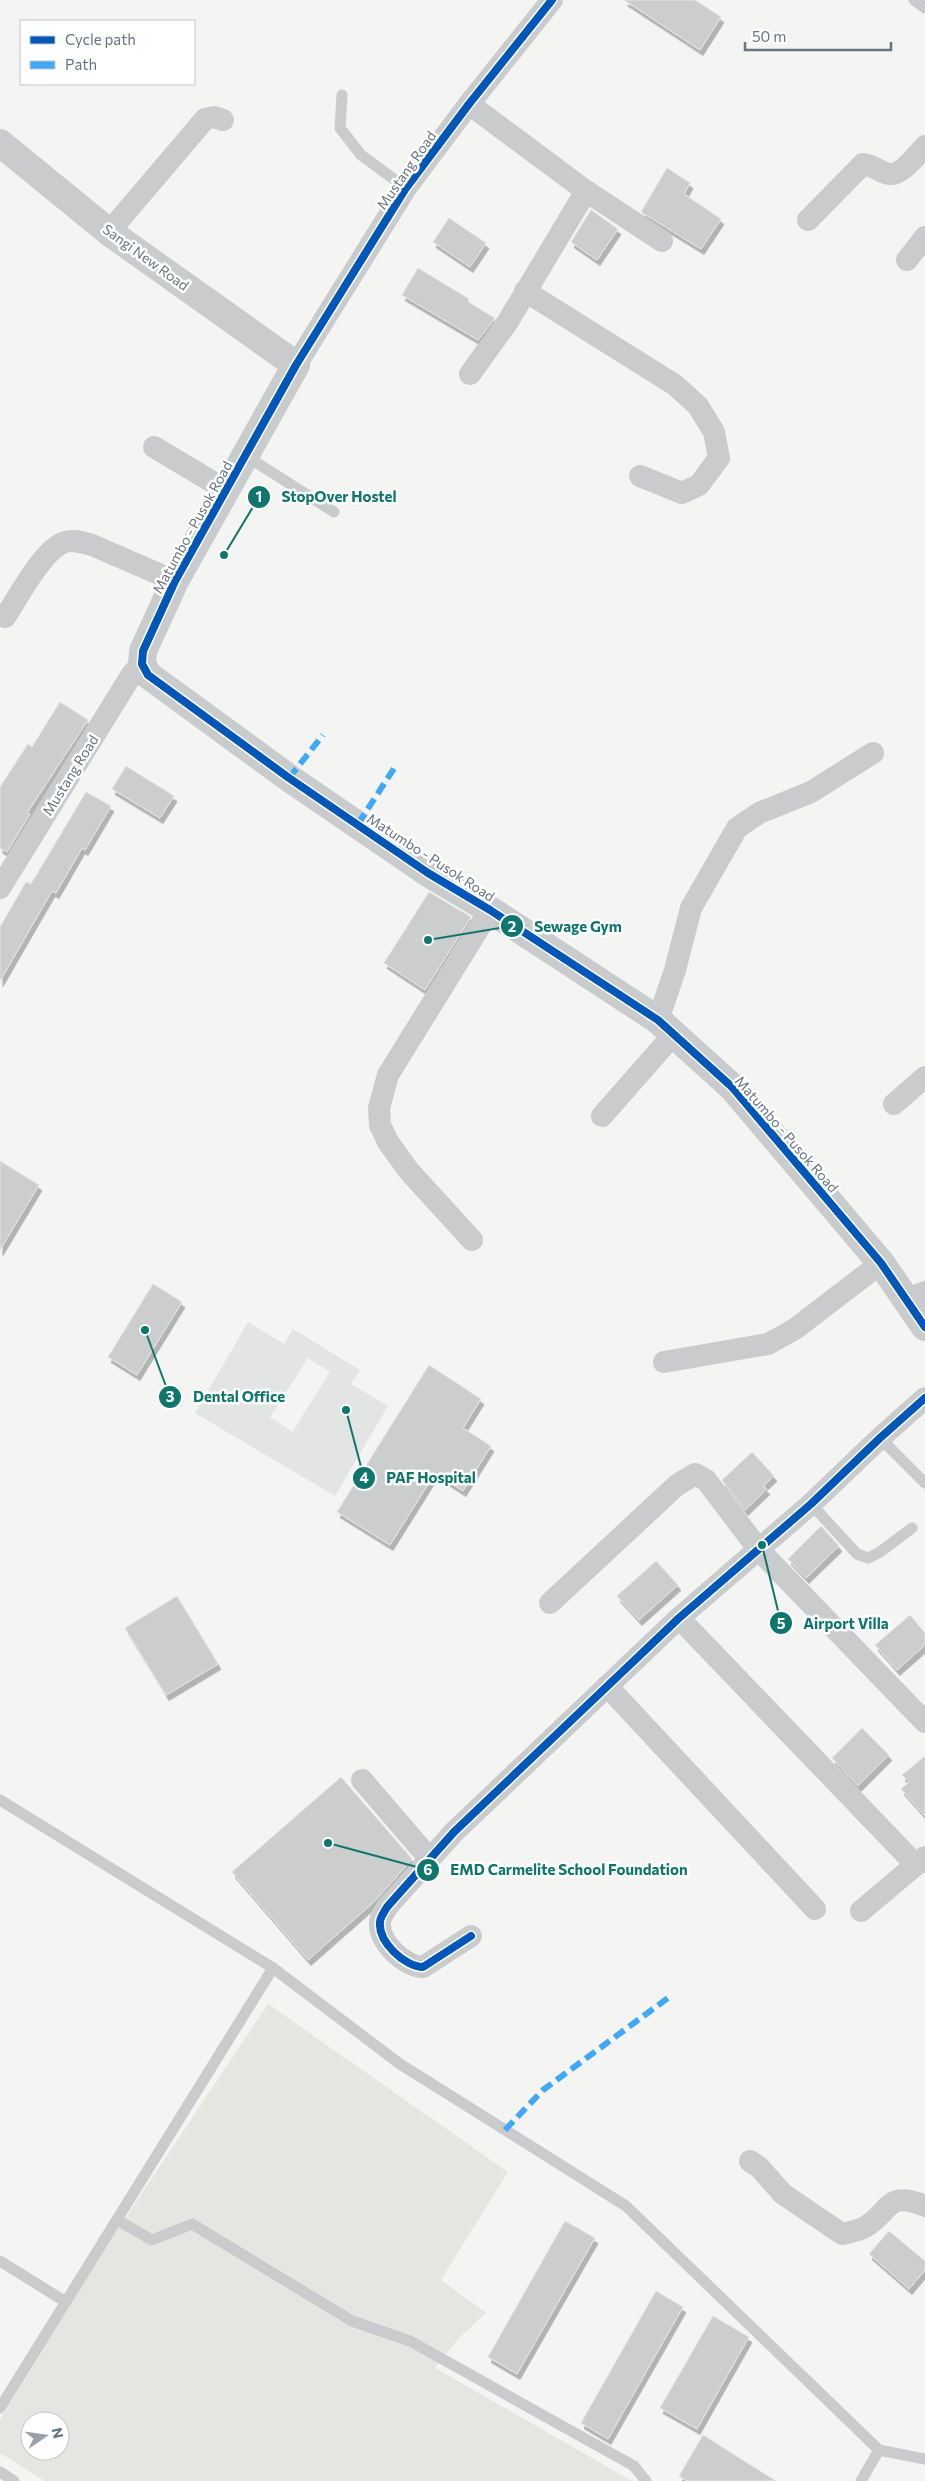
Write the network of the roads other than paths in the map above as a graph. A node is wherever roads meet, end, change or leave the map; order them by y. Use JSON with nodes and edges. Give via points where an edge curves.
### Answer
{"nodes":[{"id":1,"x":552,"y":0,"type":"edge"},
{"id":2,"x":914,"y":0,"type":"edge"},
{"id":3,"x":925,"y":8,"type":"edge"},
{"id":4,"x":342,"y":95,"type":"dead end"},
{"id":5,"x":469,"y":104,"type":"junction"},
{"id":6,"x":223,"y":120,"type":"dead end"},
{"id":7,"x":0,"y":143,"type":"edge"},
{"id":8,"x":925,"y":146,"type":"edge"},
{"id":9,"x":406,"y":188,"type":"junction"},
{"id":10,"x":586,"y":191,"type":"junction"},
{"id":11,"x":808,"y":220,"type":"dead end"},
{"id":12,"x":109,"y":232,"type":"junction"},
{"id":13,"x":925,"y":237,"type":"edge"},
{"id":14,"x":662,"y":241,"type":"dead end"},
{"id":15,"x":907,"y":260,"type":"dead end"},
{"id":16,"x":525,"y":291,"type":"junction"},
{"id":17,"x":296,"y":364,"type":"junction"},
{"id":18,"x":470,"y":374,"type":"dead end"},
{"id":19,"x":154,"y":447,"type":"dead end"},
{"id":20,"x":246,"y":456,"type":"junction"},
{"id":21,"x":640,"y":476,"type":"dead end"},
{"id":22,"x":226,"y":490,"type":"junction"},
{"id":23,"x":334,"y":512,"type":"dead end"},
{"id":24,"x":175,"y":581,"type":"junction"},
{"id":25,"x":5,"y":617,"type":"dead end"},
{"id":26,"x":142,"y":664,"type":"junction"},
{"id":27,"x":873,"y":753,"type":"dead end"},
{"id":28,"x":0,"y":888,"type":"edge"},
{"id":29,"x":490,"y":910,"type":"junction"},
{"id":30,"x":666,"y":1027,"type":"junction"},
{"id":31,"x":925,"y":1077,"type":"edge"},
{"id":32,"x":894,"y":1104,"type":"dead end"},
{"id":33,"x":602,"y":1116,"type":"dead end"},
{"id":34,"x":472,"y":1240,"type":"dead end"},
{"id":35,"x":881,"y":1263,"type":"junction"},
{"id":36,"x":916,"y":1295,"type":"edge"},
{"id":37,"x":925,"y":1327,"type":"edge"},
{"id":38,"x":664,"y":1362,"type":"dead end"},
{"id":39,"x":925,"y":1398,"type":"edge"},
{"id":40,"x":880,"y":1438,"type":"junction"},
{"id":41,"x":925,"y":1483,"type":"edge"},
{"id":42,"x":811,"y":1504,"type":"junction"},
{"id":43,"x":912,"y":1528,"type":"dead end"},
{"id":44,"x":759,"y":1550,"type":"junction"},
{"id":45,"x":550,"y":1603,"type":"dead end"},
{"id":46,"x":679,"y":1618,"type":"junction"},
{"id":47,"x":607,"y":1686,"type":"junction"},
{"id":48,"x":925,"y":1722,"type":"edge"},
{"id":49,"x":362,"y":1780,"type":"dead end"},
{"id":50,"x":0,"y":1800,"type":"edge"},
{"id":51,"x":429,"y":1858,"type":"junction"},
{"id":52,"x":920,"y":1861,"type":"edge"},
{"id":53,"x":815,"y":1909,"type":"dead end"},
{"id":54,"x":861,"y":1911,"type":"dead end"},
{"id":55,"x":471,"y":1936,"type":"dead end"},
{"id":56,"x":273,"y":1968,"type":"junction"},
{"id":57,"x":750,"y":2161,"type":"dead end"},
{"id":58,"x":925,"y":2206,"type":"edge"},
{"id":59,"x":117,"y":2220,"type":"junction"},
{"id":60,"x":0,"y":2261,"type":"edge"},
{"id":61,"x":66,"y":2302,"type":"junction"},
{"id":62,"x":0,"y":2408,"type":"edge"},
{"id":63,"x":879,"y":2450,"type":"junction"},
{"id":64,"x":925,"y":2459,"type":"edge"},
{"id":65,"x":0,"y":2472,"type":"edge"},
{"id":66,"x":14,"y":2481,"type":"edge"},
{"id":67,"x":646,"y":2481,"type":"edge"},
{"id":68,"x":861,"y":2481,"type":"edge"}],
"edges":[{"from":1,"to":5,"type":"street","name":"Mustang Road"},
{"from":2,"to":3,"type":"lane"},
{"from":4,"to":9,"type":"lane","via":[[340,128],[361,155]]},
{"from":5,"to":9,"type":"street","name":"Mustang Road"},
{"from":5,"to":10,"type":"street"},
{"from":6,"to":12,"type":"street","via":[[214,116],[202,121]]},
{"from":7,"to":12,"type":"street","name":"Sangi New Road"},
{"from":8,"to":11,"type":"street","via":[[898,173],[888,174],[863,164]]},
{"from":9,"to":17,"type":"street","name":"Mustang Road"},
{"from":10,"to":14,"type":"street"},
{"from":10,"to":16,"type":"street"},
{"from":12,"to":17,"type":"street","name":"Sangi New Road"},
{"from":13,"to":15,"type":"street"},
{"from":16,"to":18,"type":"street","via":[[503,330]]},
{"from":16,"to":21,"type":"street","via":[[674,385],[698,406],[714,432],[719,458],[699,486],[682,493]]},
{"from":17,"to":20,"type":"street","name":"Matumbo - Pusok Road"},
{"from":19,"to":22,"type":"street"},
{"from":20,"to":22,"type":"street","name":"Matumbo - Pusok Road"},
{"from":20,"to":23,"type":"lane"},
{"from":22,"to":24,"type":"street","name":"Matumbo - Pusok Road"},
{"from":24,"to":25,"type":"street","via":[[92,545],[80,541],[65,542],[48,554]]},
{"from":24,"to":26,"type":"street","name":"Matumbo - Pusok Road","via":[[143,651]]},
{"from":26,"to":28,"type":"street","name":"Mustang Road","via":[[132,674]]},
{"from":26,"to":29,"type":"street","name":"Matumbo - Pusok Road","via":[[148,674],[288,778],[428,873]]},
{"from":27,"to":30,"type":"street","via":[[811,792],[759,813],[737,828],[691,908],[675,970]]},
{"from":29,"to":30,"type":"street","name":"Matumbo - Pusok Road"},
{"from":29,"to":34,"type":"street","via":[[388,1075],[379,1108],[380,1125],[393,1150]]},
{"from":30,"to":33,"type":"street"},
{"from":30,"to":35,"type":"street","name":"Matumbo - Pusok Road","via":[[732,1087]]},
{"from":31,"to":32,"type":"street"},
{"from":35,"to":36,"type":"street","name":"Matumbo - Pusok Road"},
{"from":35,"to":38,"type":"street","via":[[794,1329],[768,1344]]},
{"from":36,"to":37,"type":"street","name":"Matumbo - Pusok Road"},
{"from":39,"to":40,"type":"street"},
{"from":40,"to":41,"type":"lane"},
{"from":40,"to":42,"type":"street"},
{"from":42,"to":43,"type":"lane","via":[[858,1554],[868,1558]]},
{"from":42,"to":44,"type":"street"},
{"from":44,"to":45,"type":"street","via":[[706,1480],[695,1474],[677,1485]]},
{"from":44,"to":46,"type":"street"},
{"from":44,"to":48,"type":"street"},
{"from":46,"to":47,"type":"street"},
{"from":46,"to":52,"type":"street"},
{"from":47,"to":51,"type":"street"},
{"from":47,"to":53,"type":"street"},
{"from":49,"to":51,"type":"street"},
{"from":50,"to":56,"type":"lane"},
{"from":51,"to":55,"type":"street","via":[[387,1907],[380,1921],[383,1938],[407,1962],[415,1967],[424,1967]]},
{"from":52,"to":54,"type":"street"},
{"from":56,"to":59,"type":"lane"},
{"from":56,"to":63,"type":"lane","via":[[400,2064],[626,2206]]},
{"from":57,"to":58,"type":"street","via":[[783,2194],[842,2234],[866,2226],[893,2202],[911,2200]]},
{"from":59,"to":61,"type":"lane"},
{"from":59,"to":67,"type":"lane","via":[[152,2240],[192,2224],[352,2321],[410,2341],[634,2466]]},
{"from":60,"to":61,"type":"lane"},
{"from":61,"to":62,"type":"lane"},
{"from":63,"to":64,"type":"lane"},
{"from":63,"to":68,"type":"lane"},
{"from":65,"to":66,"type":"lane"}]}
